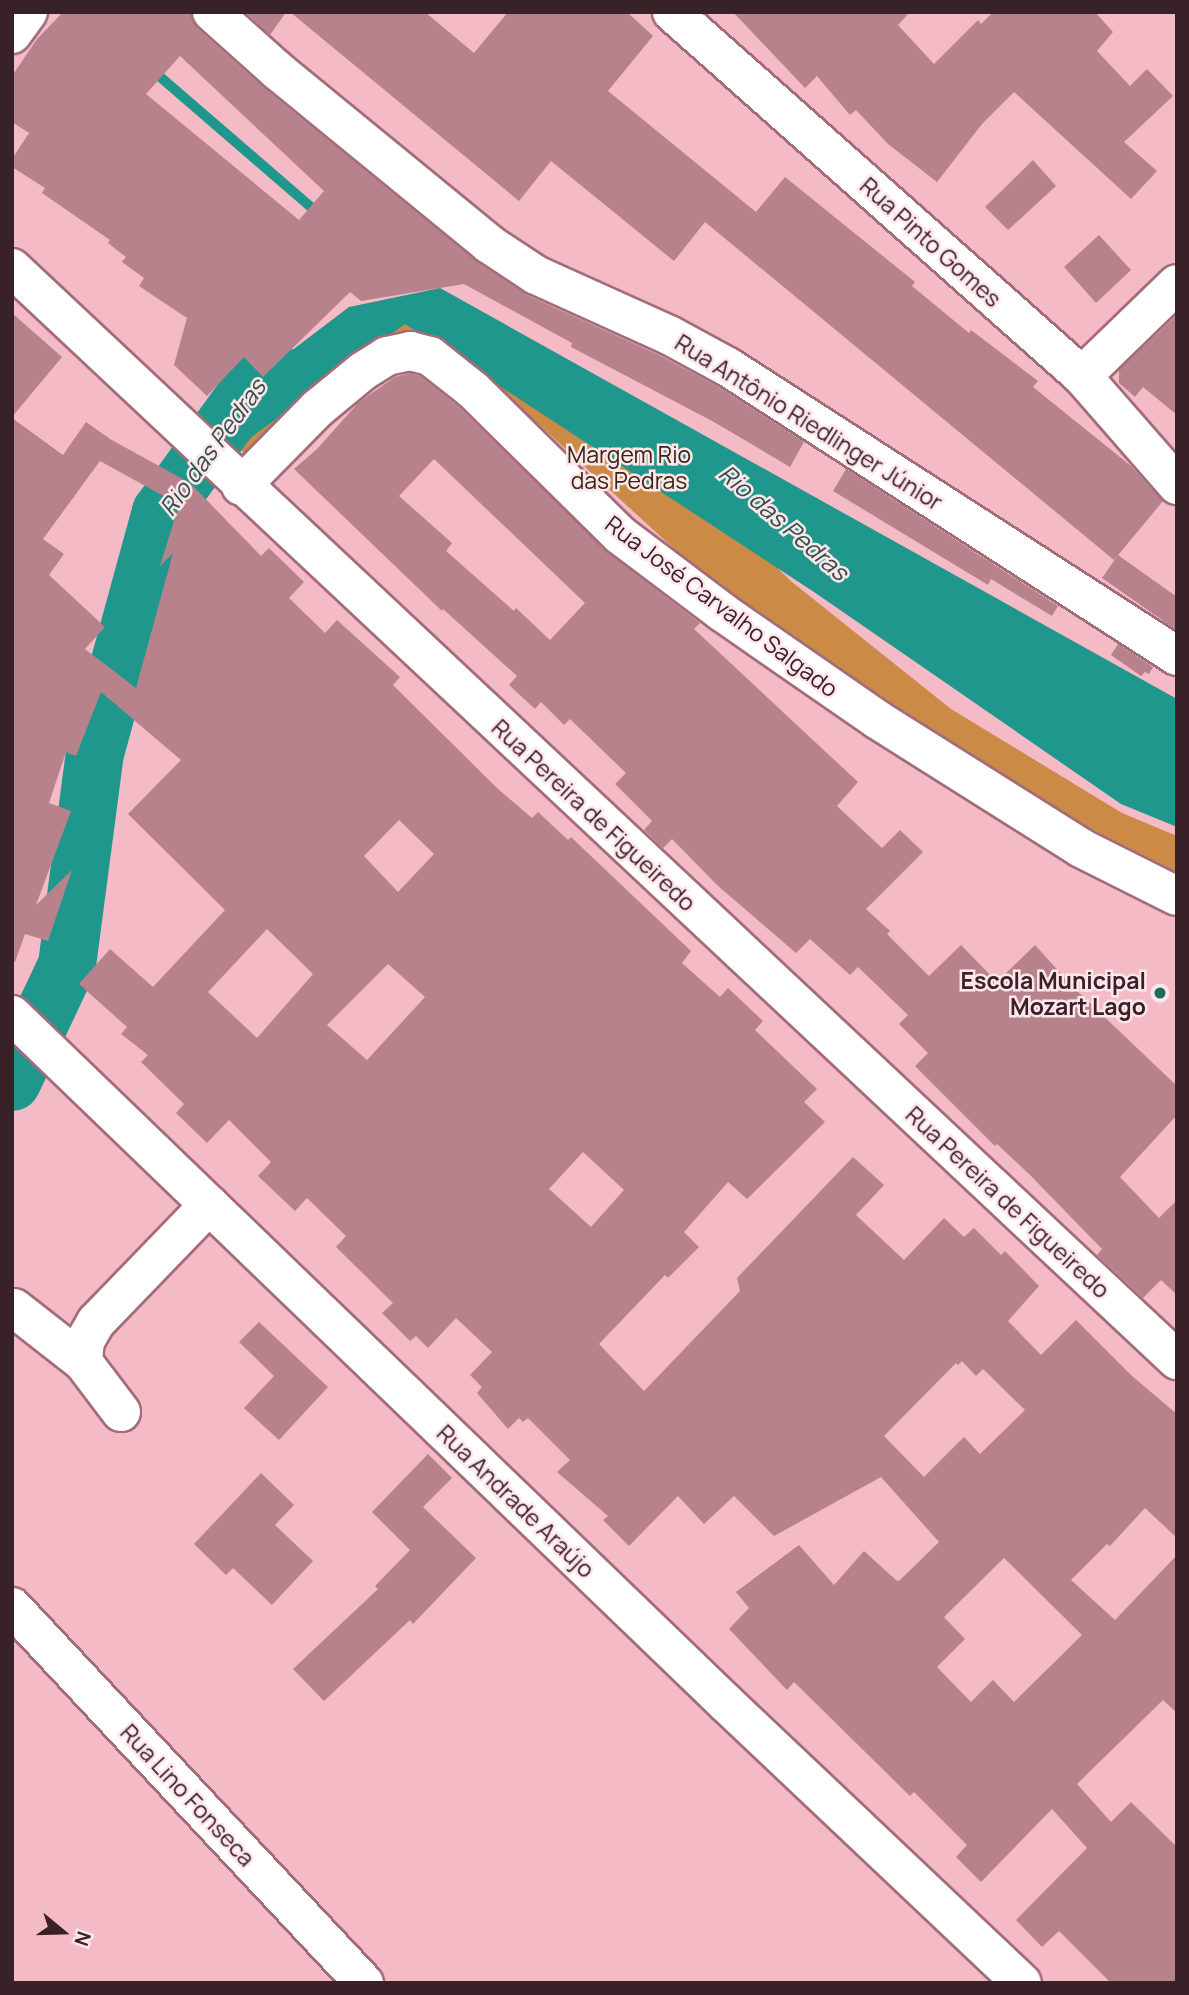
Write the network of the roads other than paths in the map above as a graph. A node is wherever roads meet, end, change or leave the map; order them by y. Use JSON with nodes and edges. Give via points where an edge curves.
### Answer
{"nodes":[{"id":1,"x":28,"y":12,"type":"edge"},
{"id":2,"x":212,"y":12,"type":"edge"},
{"id":3,"x":672,"y":12,"type":"edge"},
{"id":4,"x":12,"y":34,"type":"edge"},
{"id":5,"x":12,"y":268,"type":"edge"},
{"id":6,"x":1177,"y":284,"type":"edge"},
{"id":7,"x":1082,"y":376,"type":"junction"},
{"id":8,"x":235,"y":480,"type":"junction"},
{"id":9,"x":1177,"y":485,"type":"edge"},
{"id":10,"x":1177,"y":656,"type":"edge"},
{"id":11,"x":1177,"y":896,"type":"edge"},
{"id":12,"x":19,"y":1022,"type":"edge"},
{"id":13,"x":209,"y":1205,"type":"junction"},
{"id":14,"x":14,"y":1308,"type":"edge"},
{"id":15,"x":1177,"y":1360,"type":"edge"},
{"id":16,"x":83,"y":1362,"type":"junction"},
{"id":17,"x":121,"y":1412,"type":"dead end"},
{"id":18,"x":12,"y":1607,"type":"edge"},
{"id":19,"x":364,"y":1983,"type":"edge"},
{"id":20,"x":1022,"y":1983,"type":"edge"}],
"edges":[{"from":1,"to":4,"type":"street"},
{"from":2,"to":10,"type":"street","name":"Rua Antônio Riedlinger Júnior","via":[[489,244],[536,275],[728,367]]},
{"from":3,"to":7,"type":"street","name":"Rua Pinto Gomes"},
{"from":5,"to":8,"type":"street","name":"Rua Pereira de Figueiredo"},
{"from":6,"to":7,"type":"street"},
{"from":7,"to":9,"type":"street","name":"Rua Pinto Gomes"},
{"from":8,"to":11,"type":"street","name":"Rua José Carvalho Salgado","via":[[387,356],[410,351],[430,356],[473,390],[620,536],[722,612],[878,720],[1070,841]]},
{"from":8,"to":15,"type":"street","name":"Rua Pereira de Figueiredo"},
{"from":12,"to":13,"type":"street","name":"Rua Andrade Araújo"},
{"from":13,"to":16,"type":"street","via":[[96,1322],[85,1342]]},
{"from":13,"to":20,"type":"street","name":"Rua Andrade Araújo"},
{"from":14,"to":16,"type":"street"},
{"from":16,"to":17,"type":"street"},
{"from":18,"to":19,"type":"street","name":"Rua Lino Fonseca"}]}
